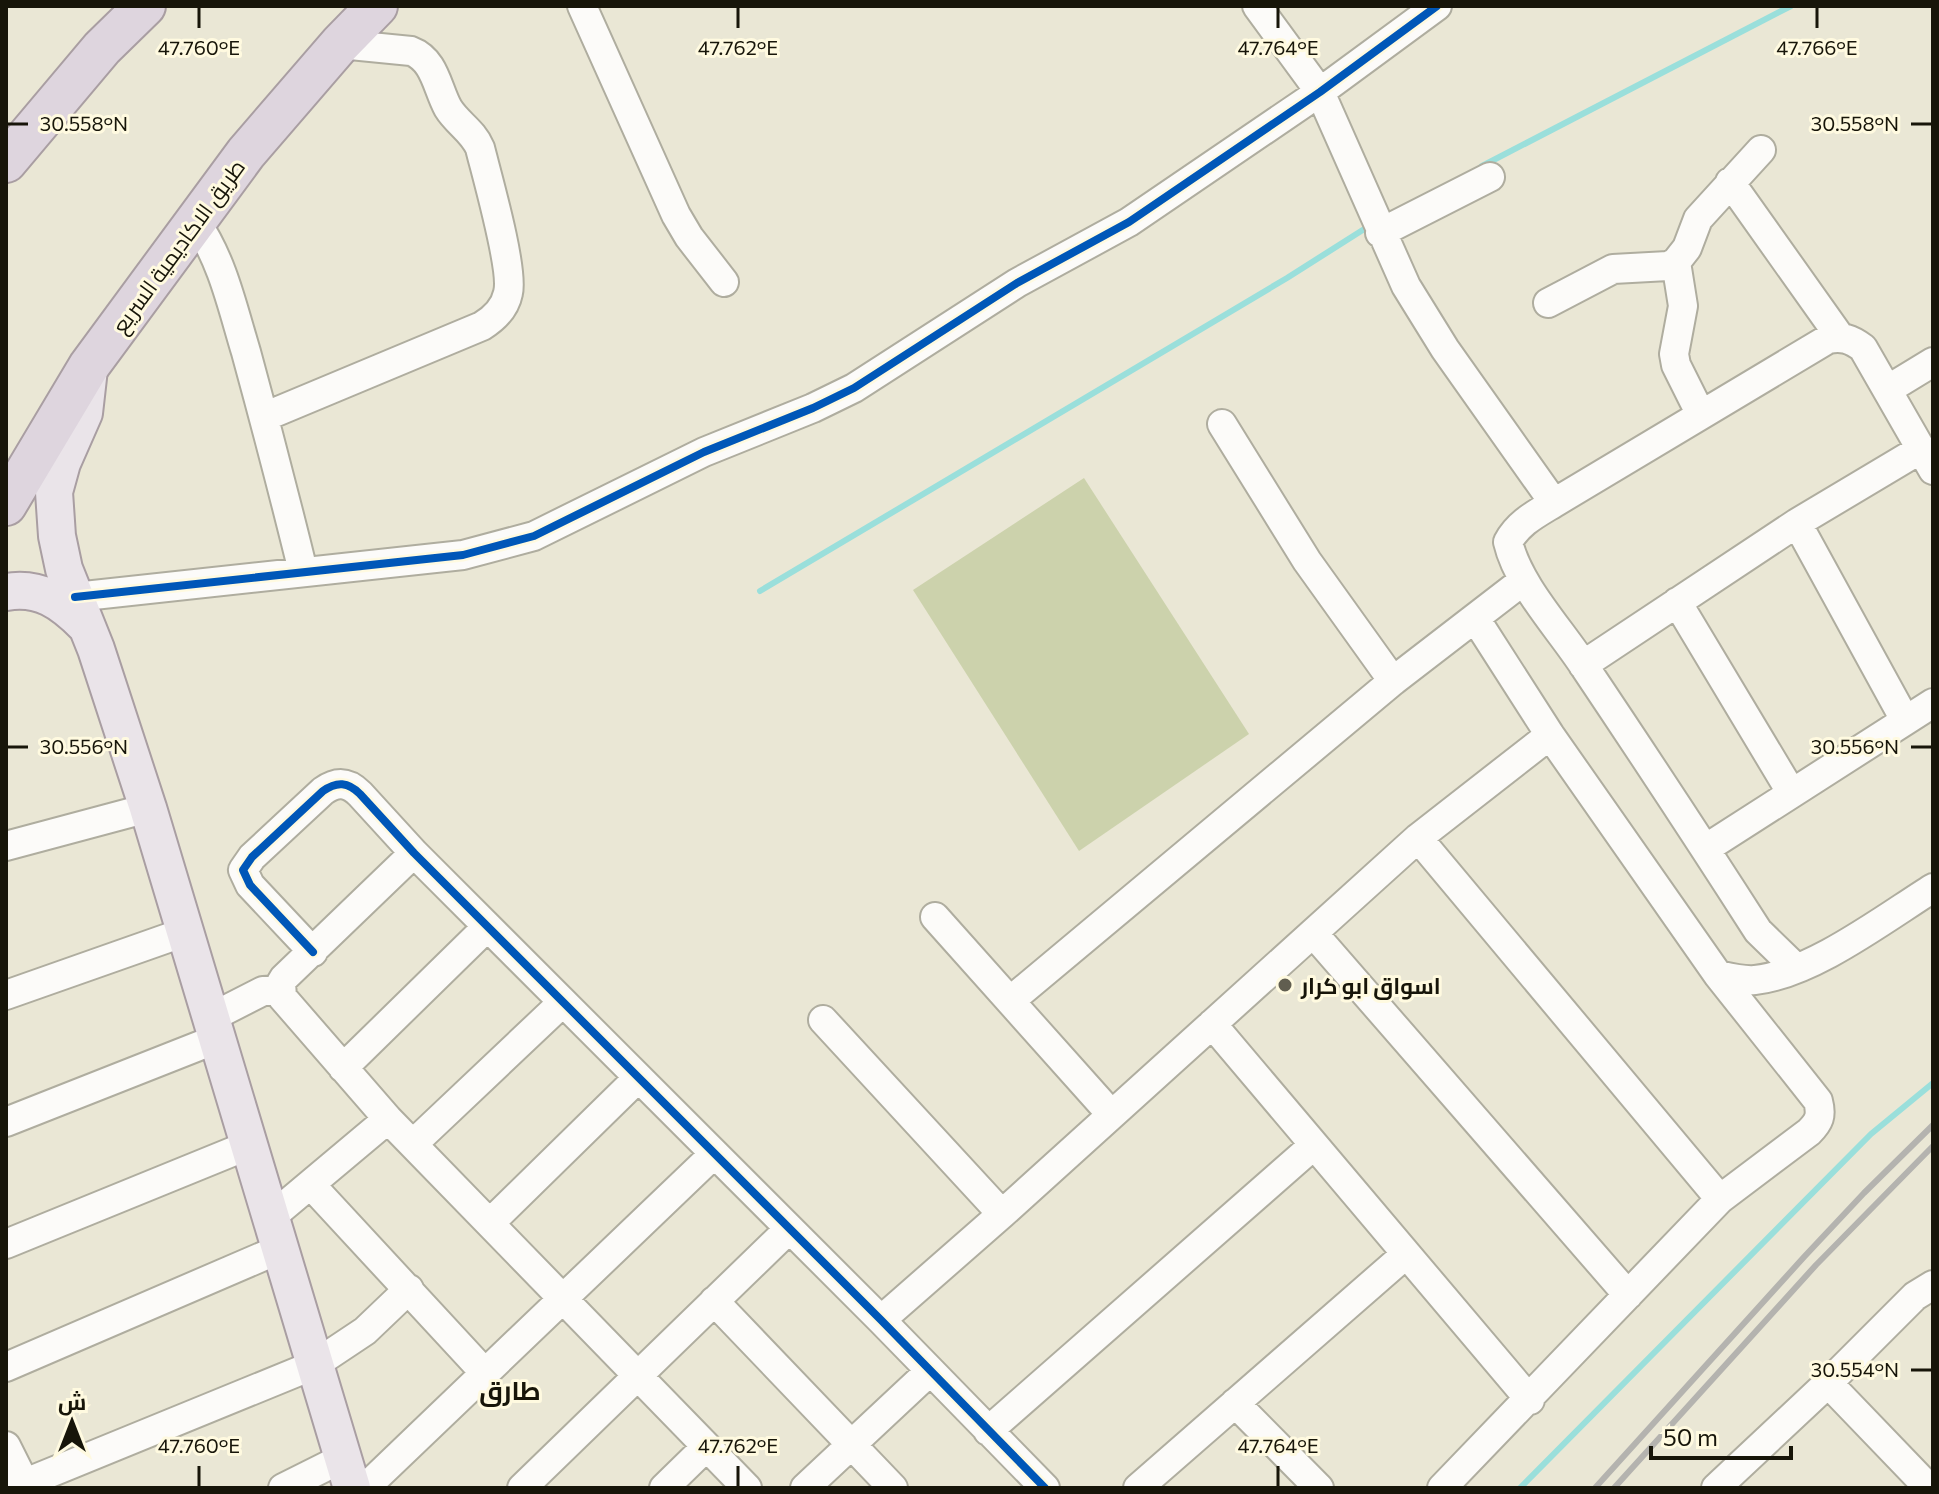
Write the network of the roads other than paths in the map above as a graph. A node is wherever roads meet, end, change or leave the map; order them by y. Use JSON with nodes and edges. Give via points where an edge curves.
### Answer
{"nodes":[{"id":1,"x":145,"y":6,"type":"edge"},
{"id":2,"x":377,"y":6,"type":"edge"},
{"id":3,"x":582,"y":6,"type":"edge"},
{"id":4,"x":1257,"y":6,"type":"edge"},
{"id":5,"x":1437,"y":6,"type":"edge"},
{"id":6,"x":340,"y":44,"type":"junction"},
{"id":7,"x":1320,"y":92,"type":"junction"},
{"id":8,"x":24,"y":125,"type":"edge"},
{"id":9,"x":1761,"y":150,"type":"dead end"},
{"id":10,"x":6,"y":162,"type":"edge"},
{"id":11,"x":1490,"y":177,"type":"dead end"},
{"id":12,"x":1730,"y":182,"type":"junction"},
{"id":13,"x":196,"y":222,"type":"junction"},
{"id":14,"x":1380,"y":233,"type":"junction"},
{"id":15,"x":1676,"y":262,"type":"junction"},
{"id":16,"x":724,"y":282,"type":"dead end"},
{"id":17,"x":1548,"y":303,"type":"dead end"},
{"id":18,"x":1840,"y":337,"type":"junction"},
{"id":19,"x":1933,"y":362,"type":"edge"},
{"id":20,"x":89,"y":366,"type":"junction"},
{"id":21,"x":1887,"y":390,"type":"junction"},
{"id":22,"x":1701,"y":415,"type":"junction"},
{"id":23,"x":264,"y":417,"type":"junction"},
{"id":24,"x":1222,"y":424,"type":"dead end"},
{"id":25,"x":1927,"y":460,"type":"edge"},
{"id":26,"x":1554,"y":503,"type":"junction"},
{"id":27,"x":6,"y":505,"type":"edge"},
{"id":28,"x":1797,"y":523,"type":"junction"},
{"id":29,"x":303,"y":571,"type":"junction"},
{"id":30,"x":1524,"y":580,"type":"junction"},
{"id":31,"x":6,"y":592,"type":"edge"},
{"id":32,"x":1677,"y":602,"type":"junction"},
{"id":33,"x":82,"y":613,"type":"junction"},
{"id":34,"x":1475,"y":618,"type":"junction"},
{"id":35,"x":1583,"y":665,"type":"junction"},
{"id":36,"x":1393,"y":681,"type":"junction"},
{"id":37,"x":1933,"y":703,"type":"edge"},
{"id":38,"x":1905,"y":720,"type":"junction"},
{"id":39,"x":1550,"y":735,"type":"junction"},
{"id":40,"x":1791,"y":792,"type":"junction"},
{"id":41,"x":148,"y":808,"type":"junction"},
{"id":42,"x":1418,"y":838,"type":"junction"},
{"id":43,"x":6,"y":846,"type":"edge"},
{"id":44,"x":1705,"y":849,"type":"junction"},
{"id":45,"x":414,"y":853,"type":"junction"},
{"id":46,"x":1933,"y":888,"type":"edge"},
{"id":47,"x":935,"y":917,"type":"dead end"},
{"id":48,"x":487,"y":927,"type":"junction"},
{"id":49,"x":185,"y":932,"type":"junction"},
{"id":50,"x":1313,"y":933,"type":"junction"},
{"id":51,"x":313,"y":952,"type":"junction"},
{"id":52,"x":1796,"y":968,"type":"junction"},
{"id":53,"x":1718,"y":975,"type":"junction"},
{"id":54,"x":280,"y":990,"type":"junction"},
{"id":55,"x":6,"y":995,"type":"edge"},
{"id":56,"x":1010,"y":1001,"type":"junction"},
{"id":57,"x":562,"y":1003,"type":"junction"},
{"id":58,"x":823,"y":1020,"type":"dead end"},
{"id":59,"x":1212,"y":1024,"type":"junction"},
{"id":60,"x":216,"y":1028,"type":"junction"},
{"id":61,"x":343,"y":1068,"type":"junction"},
{"id":62,"x":638,"y":1078,"type":"junction"},
{"id":63,"x":1111,"y":1114,"type":"junction"},
{"id":64,"x":388,"y":1119,"type":"junction"},
{"id":65,"x":6,"y":1122,"type":"edge"},
{"id":66,"x":414,"y":1143,"type":"junction"},
{"id":67,"x":249,"y":1145,"type":"junction"},
{"id":68,"x":1314,"y":1145,"type":"junction"},
{"id":69,"x":713,"y":1155,"type":"junction"},
{"id":70,"x":311,"y":1185,"type":"junction"},
{"id":71,"x":1720,"y":1199,"type":"junction"},
{"id":72,"x":1002,"y":1214,"type":"junction"},
{"id":73,"x":490,"y":1223,"type":"junction"},
{"id":74,"x":788,"y":1230,"type":"junction"},
{"id":75,"x":275,"y":1233,"type":"junction"},
{"id":76,"x":6,"y":1244,"type":"edge"},
{"id":77,"x":1405,"y":1255,"type":"junction"},
{"id":78,"x":409,"y":1289,"type":"junction"},
{"id":79,"x":1628,"y":1295,"type":"junction"},
{"id":80,"x":564,"y":1298,"type":"junction"},
{"id":81,"x":1927,"y":1299,"type":"edge"},
{"id":82,"x":714,"y":1301,"type":"junction"},
{"id":83,"x":881,"y":1320,"type":"junction"},
{"id":84,"x":314,"y":1365,"type":"junction"},
{"id":85,"x":6,"y":1367,"type":"edge"},
{"id":86,"x":929,"y":1372,"type":"junction"},
{"id":87,"x":485,"y":1373,"type":"junction"},
{"id":88,"x":637,"y":1373,"type":"junction"},
{"id":89,"x":1828,"y":1383,"type":"junction"},
{"id":90,"x":1530,"y":1400,"type":"junction"},
{"id":91,"x":1235,"y":1403,"type":"junction"},
{"id":92,"x":988,"y":1431,"type":"junction"},
{"id":93,"x":853,"y":1445,"type":"junction"},
{"id":94,"x":6,"y":1446,"type":"edge"},
{"id":95,"x":706,"y":1447,"type":"junction"},
{"id":96,"x":348,"y":1473,"type":"edge"},
{"id":97,"x":1911,"y":1482,"type":"edge"},
{"id":98,"x":22,"y":1486,"type":"edge"},
{"id":99,"x":283,"y":1488,"type":"edge"},
{"id":100,"x":365,"y":1488,"type":"edge"},
{"id":101,"x":522,"y":1488,"type":"edge"},
{"id":102,"x":664,"y":1488,"type":"edge"},
{"id":103,"x":747,"y":1488,"type":"edge"},
{"id":104,"x":805,"y":1488,"type":"edge"},
{"id":105,"x":893,"y":1488,"type":"edge"},
{"id":106,"x":1045,"y":1488,"type":"edge"},
{"id":107,"x":1138,"y":1488,"type":"edge"},
{"id":108,"x":1319,"y":1488,"type":"edge"},
{"id":109,"x":1442,"y":1488,"type":"edge"},
{"id":110,"x":1716,"y":1488,"type":"edge"}],
"edges":[{"from":1,"to":8,"type":"highway"},
{"from":2,"to":6,"type":"highway","name":"طريق الاكاديمية السريع"},
{"from":3,"to":16,"type":"street","via":[[676,215]]},
{"from":4,"to":7,"type":"street"},
{"from":5,"to":7,"type":"street"},
{"from":6,"to":13,"type":"highway","name":"طريق الاكاديمية السريع","via":[[246,153]]},
{"from":6,"to":23,"type":"street","via":[[411,51],[429,65],[448,107],[480,148],[509,292],[500,312],[482,326]]},
{"from":7,"to":14,"type":"street"},
{"from":7,"to":29,"type":"street","via":[[1129,222],[1005,290],[834,399],[723,443],[568,520],[499,547]]},
{"from":8,"to":10,"type":"highway"},
{"from":9,"to":12,"type":"street"},
{"from":11,"to":14,"type":"street"},
{"from":12,"to":15,"type":"street","via":[[1698,219]]},
{"from":12,"to":18,"type":"street"},
{"from":13,"to":20,"type":"highway","name":"طريق الاكاديمية السريع"},
{"from":13,"to":23,"type":"street","via":[[220,265]]},
{"from":14,"to":26,"type":"street","via":[[1445,349]]},
{"from":15,"to":17,"type":"street","via":[[1613,269]]},
{"from":15,"to":22,"type":"street","via":[[1683,306],[1674,354]]},
{"from":18,"to":21,"type":"street","via":[[1863,348]]},
{"from":18,"to":22,"type":"street","via":[[1828,339]]},
{"from":19,"to":21,"type":"street"},
{"from":20,"to":27,"type":"highway","name":"طريق الاكاديمية السريع"},
{"from":20,"to":33,"type":"main road","via":[[84,413],[54,492],[57,536]]},
{"from":21,"to":25,"type":"street"},
{"from":22,"to":26,"type":"street"},
{"from":23,"to":29,"type":"street"},
{"from":24,"to":36,"type":"street","via":[[1307,561]]},
{"from":25,"to":28,"type":"street"},
{"from":26,"to":30,"type":"street","via":[[1524,522],[1508,542]]},
{"from":28,"to":32,"type":"street"},
{"from":28,"to":38,"type":"street"},
{"from":29,"to":33,"type":"street"},
{"from":30,"to":34,"type":"street"},
{"from":30,"to":35,"type":"street"},
{"from":31,"to":33,"type":"main road","via":[[46,594]]},
{"from":32,"to":35,"type":"street"},
{"from":32,"to":40,"type":"street"},
{"from":33,"to":41,"type":"main road"},
{"from":34,"to":36,"type":"street"},
{"from":34,"to":39,"type":"street"},
{"from":35,"to":44,"type":"street"},
{"from":36,"to":56,"type":"street"},
{"from":37,"to":38,"type":"street"},
{"from":38,"to":40,"type":"street"},
{"from":39,"to":42,"type":"street"},
{"from":39,"to":53,"type":"street"},
{"from":40,"to":44,"type":"street"},
{"from":41,"to":43,"type":"street"},
{"from":41,"to":49,"type":"main road"},
{"from":42,"to":50,"type":"street"},
{"from":42,"to":71,"type":"street"},
{"from":44,"to":52,"type":"street","via":[[1758,931]]},
{"from":45,"to":48,"type":"street"},
{"from":45,"to":51,"type":"street"},
{"from":45,"to":51,"type":"street","via":[[352,786],[342,783],[323,791],[252,857],[243,870],[245,878]]},
{"from":46,"to":52,"type":"street"},
{"from":47,"to":56,"type":"street"},
{"from":48,"to":57,"type":"street"},
{"from":48,"to":61,"type":"street"},
{"from":49,"to":55,"type":"street"},
{"from":49,"to":60,"type":"main road"},
{"from":50,"to":59,"type":"street"},
{"from":50,"to":79,"type":"street"},
{"from":51,"to":54,"type":"street","via":[[284,978]]},
{"from":52,"to":53,"type":"street","via":[[1754,980]]},
{"from":53,"to":71,"type":"street","via":[[1821,1111],[1809,1132]]},
{"from":54,"to":60,"type":"street","via":[[263,991]]},
{"from":54,"to":61,"type":"street"},
{"from":56,"to":63,"type":"street"},
{"from":57,"to":62,"type":"street"},
{"from":57,"to":66,"type":"street"},
{"from":58,"to":72,"type":"street"},
{"from":59,"to":63,"type":"street"},
{"from":59,"to":68,"type":"street"},
{"from":60,"to":65,"type":"street"},
{"from":60,"to":67,"type":"main road"},
{"from":61,"to":64,"type":"street"},
{"from":62,"to":69,"type":"street"},
{"from":62,"to":73,"type":"street"},
{"from":63,"to":72,"type":"street"},
{"from":64,"to":66,"type":"street"},
{"from":64,"to":70,"type":"street"},
{"from":66,"to":73,"type":"street"},
{"from":67,"to":75,"type":"main road"},
{"from":67,"to":76,"type":"street"},
{"from":68,"to":77,"type":"street"},
{"from":68,"to":92,"type":"street"},
{"from":69,"to":74,"type":"street"},
{"from":69,"to":80,"type":"street"},
{"from":70,"to":75,"type":"street"},
{"from":70,"to":78,"type":"street"},
{"from":71,"to":79,"type":"street"},
{"from":72,"to":83,"type":"street"},
{"from":73,"to":80,"type":"street"},
{"from":74,"to":82,"type":"street"},
{"from":74,"to":83,"type":"street"},
{"from":75,"to":84,"type":"main road"},
{"from":75,"to":85,"type":"street"},
{"from":77,"to":90,"type":"street"},
{"from":77,"to":91,"type":"street"},
{"from":78,"to":84,"type":"street","via":[[365,1331]]},
{"from":78,"to":87,"type":"street"},
{"from":79,"to":90,"type":"street"},
{"from":80,"to":87,"type":"street"},
{"from":80,"to":88,"type":"street"},
{"from":81,"to":89,"type":"street"},
{"from":82,"to":88,"type":"street"},
{"from":82,"to":93,"type":"street"},
{"from":83,"to":86,"type":"street"},
{"from":84,"to":96,"type":"main road"},
{"from":84,"to":98,"type":"street"},
{"from":86,"to":92,"type":"street"},
{"from":86,"to":93,"type":"street"},
{"from":87,"to":100,"type":"street"},
{"from":88,"to":95,"type":"street"},
{"from":88,"to":101,"type":"street"},
{"from":89,"to":97,"type":"street"},
{"from":89,"to":110,"type":"street"},
{"from":90,"to":109,"type":"street"},
{"from":91,"to":107,"type":"street"},
{"from":91,"to":108,"type":"street"},
{"from":92,"to":106,"type":"street"},
{"from":93,"to":104,"type":"street"},
{"from":93,"to":105,"type":"street"},
{"from":94,"to":98,"type":"street"},
{"from":95,"to":102,"type":"street"},
{"from":95,"to":103,"type":"street"},
{"from":96,"to":99,"type":"street"}]}
